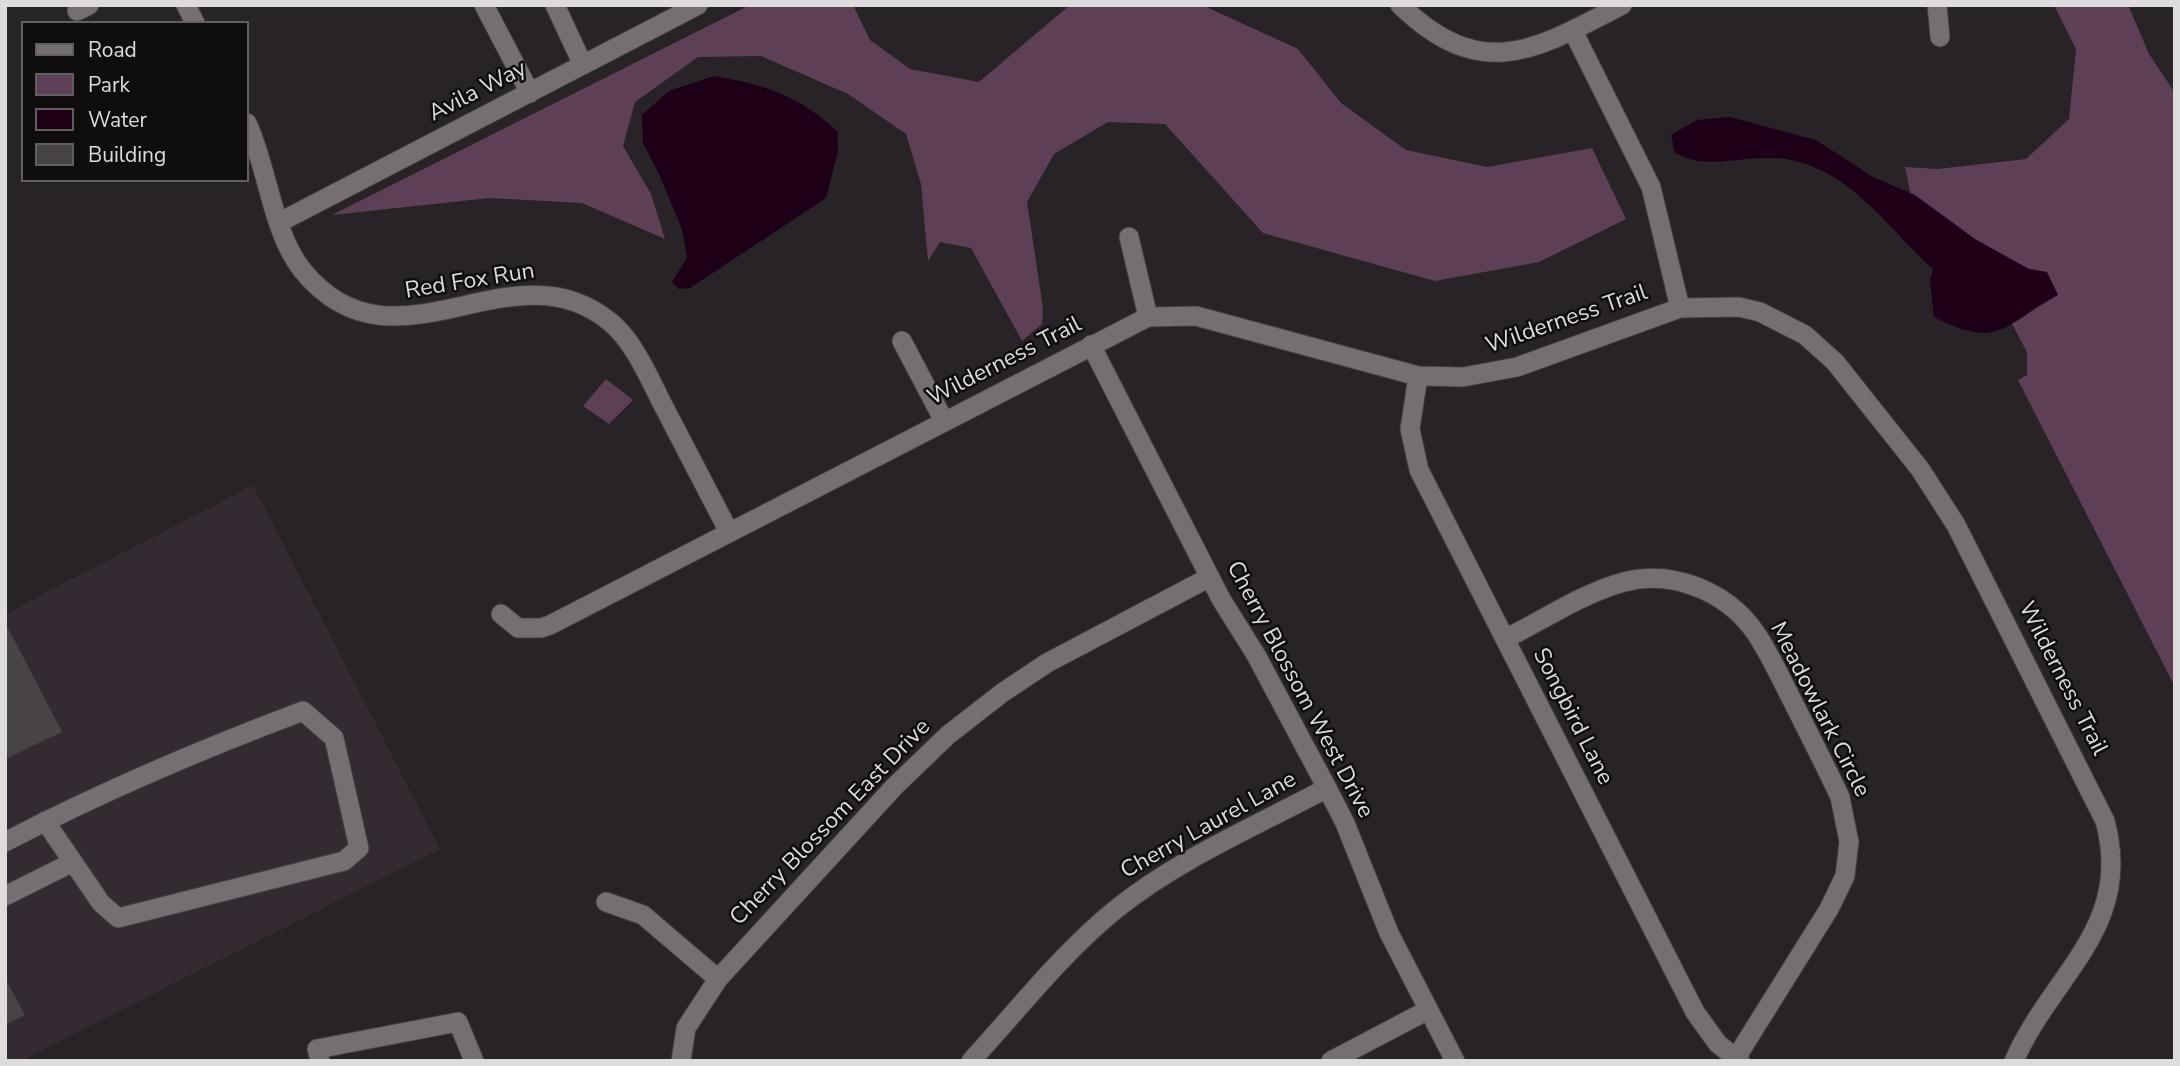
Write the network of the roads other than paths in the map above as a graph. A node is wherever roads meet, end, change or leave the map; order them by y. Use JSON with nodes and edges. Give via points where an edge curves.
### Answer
{"nodes":[{"id":1,"x":186,"y":5,"type":"edge"},
{"id":2,"x":485,"y":5,"type":"edge"},
{"id":3,"x":555,"y":5,"type":"edge"},
{"id":4,"x":1400,"y":5,"type":"edge"},
{"id":5,"x":1622,"y":5,"type":"edge"},
{"id":6,"x":1937,"y":5,"type":"edge"},
{"id":7,"x":689,"y":7,"type":"edge"},
{"id":8,"x":194,"y":21,"type":"edge"},
{"id":9,"x":1573,"y":31,"type":"junction"},
{"id":10,"x":1940,"y":37,"type":"dead end"},
{"id":11,"x":583,"y":65,"type":"junction"},
{"id":12,"x":530,"y":93,"type":"junction"},
{"id":13,"x":248,"y":126,"type":"edge"},
{"id":14,"x":280,"y":222,"type":"junction"},
{"id":15,"x":1129,"y":237,"type":"dead end"},
{"id":16,"x":1680,"y":307,"type":"junction"},
{"id":17,"x":1149,"y":317,"type":"junction"},
{"id":18,"x":902,"y":341,"type":"dead end"},
{"id":19,"x":1091,"y":345,"type":"junction"},
{"id":20,"x":1418,"y":376,"type":"junction"},
{"id":21,"x":944,"y":421,"type":"junction"},
{"id":22,"x":729,"y":532,"type":"junction"},
{"id":23,"x":1210,"y":577,"type":"junction"},
{"id":24,"x":500,"y":614,"type":"dead end"},
{"id":25,"x":1505,"y":639,"type":"junction"},
{"id":26,"x":1327,"y":788,"type":"junction"},
{"id":27,"x":45,"y":821,"type":"junction"},
{"id":28,"x":5,"y":842,"type":"edge"},
{"id":29,"x":73,"y":862,"type":"junction"},
{"id":30,"x":5,"y":897,"type":"edge"},
{"id":31,"x":606,"y":902,"type":"dead end"},
{"id":32,"x":718,"y":979,"type":"junction"},
{"id":33,"x":1428,"y":1010,"type":"junction"},
{"id":34,"x":1738,"y":1059,"type":"edge"},
{"id":35,"x":320,"y":1061,"type":"edge"},
{"id":36,"x":474,"y":1061,"type":"edge"},
{"id":37,"x":681,"y":1061,"type":"edge"},
{"id":38,"x":971,"y":1061,"type":"edge"},
{"id":39,"x":1331,"y":1061,"type":"edge"},
{"id":40,"x":1455,"y":1061,"type":"edge"},
{"id":41,"x":2014,"y":1061,"type":"edge"}],
"edges":[{"from":1,"to":8,"type":"street"},
{"from":2,"to":12,"type":"street"},
{"from":3,"to":11,"type":"street"},
{"from":4,"to":9,"type":"street","via":[[1455,45],[1482,52],[1516,52]]},
{"from":5,"to":9,"type":"street"},
{"from":6,"to":10,"type":"street"},
{"from":7,"to":11,"type":"street","name":"Avila Way"},
{"from":9,"to":16,"type":"street","via":[[1651,187]]},
{"from":11,"to":12,"type":"street","name":"Avila Way"},
{"from":12,"to":14,"type":"street","name":"Avila Way"},
{"from":13,"to":14,"type":"street","name":"Red Fox Run"},
{"from":14,"to":22,"type":"street","name":"Red Fox Run","via":[[303,271],[331,297],[363,312],[400,318],[533,293],[559,296],[593,309],[633,349]]},
{"from":15,"to":17,"type":"street"},
{"from":16,"to":20,"type":"street","name":"Wilderness Trail","via":[[1517,368],[1463,377]]},
{"from":16,"to":41,"type":"street","name":"Wilderness Trail","via":[[1725,306],[1760,312],[1805,335],[1835,362],[1944,504],[2105,821],[2112,874],[2102,919]]},
{"from":17,"to":19,"type":"street","name":"Wilderness Trail"},
{"from":17,"to":20,"type":"street","name":"Wilderness Trail","via":[[1196,316]]},
{"from":18,"to":21,"type":"street"},
{"from":19,"to":21,"type":"street","name":"Wilderness Trail"},
{"from":19,"to":23,"type":"street","name":"Cherry Blossom West Drive"},
{"from":20,"to":25,"type":"street","name":"Songbird Lane","via":[[1410,429],[1419,470]]},
{"from":21,"to":22,"type":"street","name":"Wilderness Trail"},
{"from":22,"to":24,"type":"street","name":"Wilderness Trail","via":[[541,628],[518,628]]},
{"from":23,"to":26,"type":"street","name":"Cherry Blossom West Drive"},
{"from":23,"to":32,"type":"street","name":"Cherry Blossom East Drive","via":[[1047,663],[948,735],[894,787]]},
{"from":25,"to":34,"type":"street","name":"Songbird Lane","via":[[1695,1012],[1718,1044]]},
{"from":25,"to":34,"type":"street","name":"Meadowlark Circle","via":[[1610,587],[1638,579],[1664,579],[1688,584],[1726,603],[1745,619],[1768,652],[1840,797],[1847,822],[1847,859],[1845,876],[1829,909]]},
{"from":26,"to":33,"type":"street","name":"Cherry Blossom West Drive","via":[[1389,933]]},
{"from":26,"to":38,"type":"street","name":"Cherry Laurel Lane","via":[[1177,867],[1123,904],[1063,959]]},
{"from":27,"to":28,"type":"street"},
{"from":27,"to":29,"type":"street"},
{"from":27,"to":29,"type":"street","via":[[303,711],[334,738],[359,848],[344,861],[118,918]]},
{"from":29,"to":30,"type":"street"},
{"from":31,"to":32,"type":"street","via":[[643,915]]},
{"from":32,"to":37,"type":"street","name":"Cherry Blossom East Drive","via":[[686,1028]]},
{"from":33,"to":39,"type":"street"},
{"from":33,"to":40,"type":"street","name":"Cherry Blossom West Drive"},
{"from":35,"to":36,"type":"street","via":[[317,1049],[458,1022]]}]}
